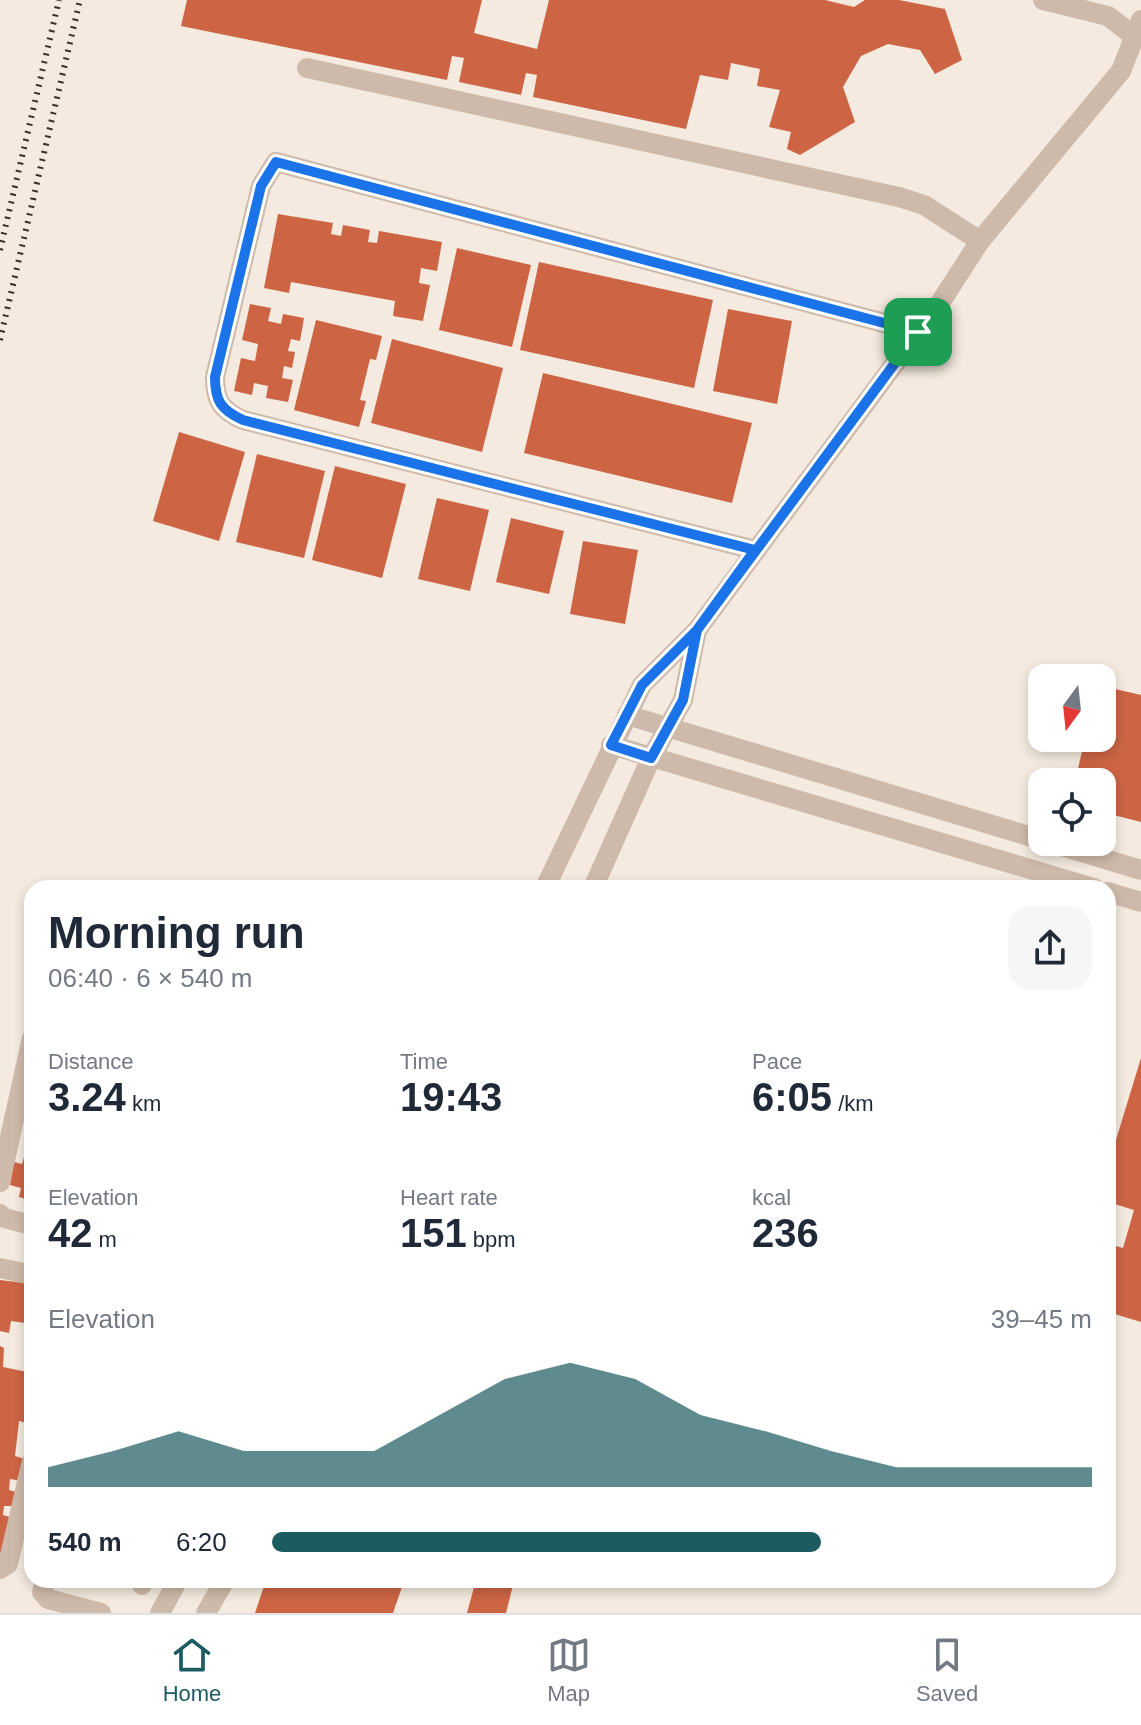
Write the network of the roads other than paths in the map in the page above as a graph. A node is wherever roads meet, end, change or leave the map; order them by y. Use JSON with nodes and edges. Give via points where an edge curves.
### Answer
{"nodes":[{"id":1,"x":1043,"y":0,"type":"edge"},
{"id":2,"x":1138,"y":29,"type":"edge"},
{"id":3,"x":307,"y":68,"type":"dead end"},
{"id":4,"x":980,"y":241,"type":"junction"},
{"id":5,"x":918,"y":332,"type":"junction"},
{"id":6,"x":755,"y":550,"type":"junction"},
{"id":7,"x":697,"y":630,"type":"junction"},
{"id":8,"x":627,"y":715,"type":"junction"},
{"id":9,"x":668,"y":728,"type":"junction"},
{"id":10,"x":611,"y":745,"type":"junction"},
{"id":11,"x":651,"y":758,"type":"junction"},
{"id":12,"x":1028,"y":836,"type":"edge"},
{"id":13,"x":1095,"y":856,"type":"joint"},
{"id":14,"x":1141,"y":870,"type":"edge"},
{"id":15,"x":549,"y":880,"type":"edge"},
{"id":16,"x":597,"y":880,"type":"edge"},
{"id":17,"x":1065,"y":880,"type":"edge"},
{"id":18,"x":1090,"y":880,"type":"edge"},
{"id":19,"x":1116,"y":894,"type":"edge"},
{"id":20,"x":1141,"y":902,"type":"edge"},
{"id":21,"x":24,"y":1074,"type":"edge"},
{"id":22,"x":0,"y":1182,"type":"edge"},
{"id":23,"x":0,"y":1214,"type":"edge"},
{"id":24,"x":24,"y":1223,"type":"edge"},
{"id":25,"x":0,"y":1268,"type":"edge"},
{"id":26,"x":24,"y":1273,"type":"edge"},
{"id":27,"x":24,"y":1495,"type":"edge"},
{"id":28,"x":0,"y":1569,"type":"edge"},
{"id":29,"x":43,"y":1588,"type":"edge"},
{"id":30,"x":174,"y":1588,"type":"edge"},
{"id":31,"x":220,"y":1588,"type":"edge"},
{"id":32,"x":101,"y":1613,"type":"edge"},
{"id":33,"x":160,"y":1613,"type":"edge"},
{"id":34,"x":206,"y":1613,"type":"edge"}],
"edges":[{"from":1,"to":2,"type":"street"},
{"from":2,"to":4,"type":"street","via":[[1121,71]]},
{"from":3,"to":4,"type":"street","via":[[899,197],[924,205]]},
{"from":4,"to":5,"type":"street"},
{"from":5,"to":6,"type":"street"},
{"from":5,"to":6,"type":"street","via":[[276,162],[261,186],[215,377],[215,397],[225,412]]},
{"from":6,"to":7,"type":"street"},
{"from":7,"to":8,"type":"street","via":[[642,685]]},
{"from":7,"to":9,"type":"street","via":[[683,700]]},
{"from":8,"to":9,"type":"street"},
{"from":8,"to":10,"type":"street"},
{"from":9,"to":11,"type":"street"},
{"from":9,"to":12,"type":"street"},
{"from":10,"to":11,"type":"street"},
{"from":10,"to":15,"type":"street"},
{"from":11,"to":16,"type":"street"},
{"from":11,"to":17,"type":"street"},
{"from":13,"to":14,"type":"street"},
{"from":13,"to":18,"type":"street"},
{"from":19,"to":20,"type":"street"},
{"from":21,"to":22,"type":"street"},
{"from":23,"to":24,"type":"street"},
{"from":25,"to":26,"type":"street"},
{"from":27,"to":28,"type":"street","via":[[8,1564]]},
{"from":29,"to":32,"type":"street","via":[[48,1599]]},
{"from":30,"to":33,"type":"street"},
{"from":31,"to":34,"type":"street"}]}
